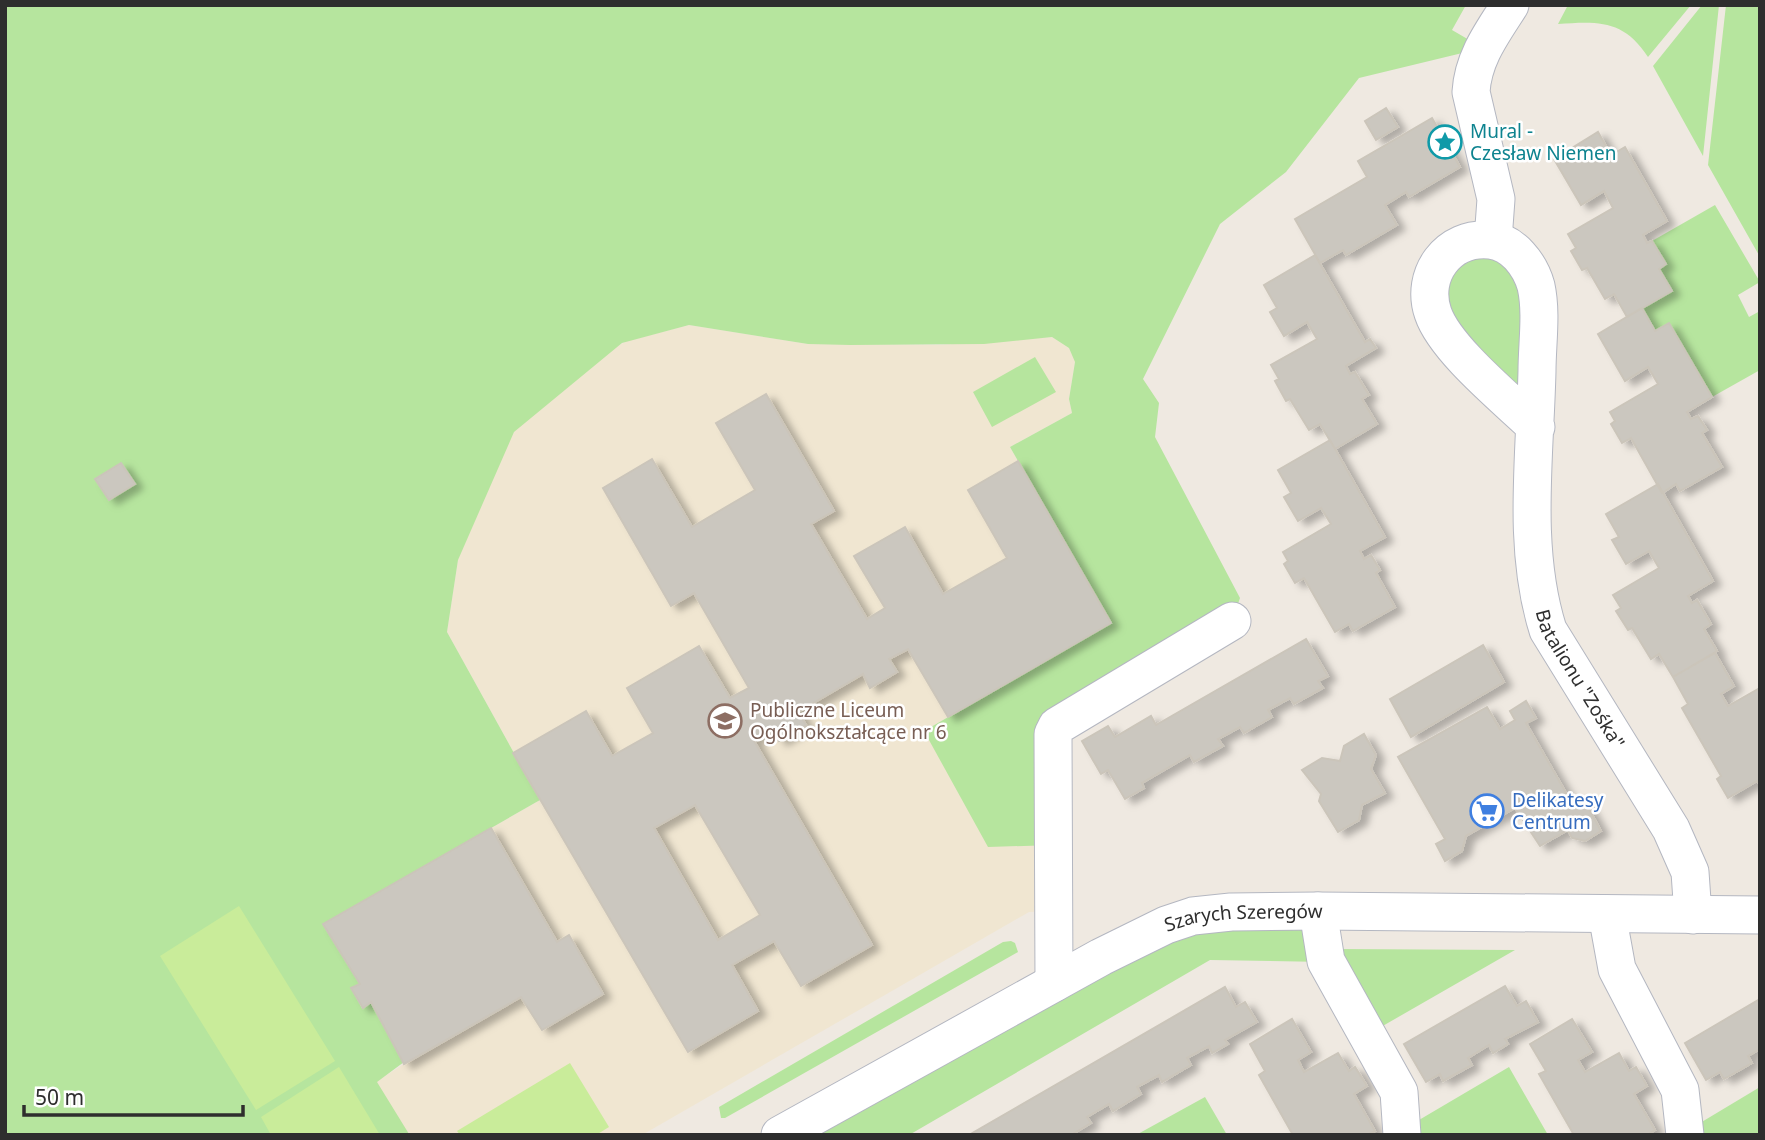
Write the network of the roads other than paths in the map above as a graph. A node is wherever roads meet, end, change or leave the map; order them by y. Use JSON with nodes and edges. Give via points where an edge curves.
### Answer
{"nodes":[{"id":1,"x":1510,"y":5,"type":"edge"},
{"id":2,"x":1493,"y":240,"type":"junction"},
{"id":3,"x":1536,"y":427,"type":"junction"},
{"id":4,"x":1232,"y":621,"type":"dead end"},
{"id":5,"x":1318,"y":911,"type":"junction"},
{"id":6,"x":1607,"y":914,"type":"junction"},
{"id":7,"x":1693,"y":915,"type":"junction"},
{"id":8,"x":1760,"y":915,"type":"edge"},
{"id":9,"x":1054,"y":983,"type":"junction"},
{"id":10,"x":780,"y":1135,"type":"edge"},
{"id":11,"x":1402,"y":1135,"type":"edge"},
{"id":12,"x":1685,"y":1135,"type":"edge"}],
"edges":[{"from":1,"to":2,"type":"street","via":[[1483,48],[1472,78],[1471,92],[1496,199]]},
{"from":2,"to":3,"type":"street","name":"Batalionu \"Zośka\"","via":[[1515,251],[1535,284]]},
{"from":2,"to":3,"type":"street","via":[[1468,242],[1446,254],[1430,280],[1431,308],[1443,334]]},
{"from":3,"to":7,"type":"street","name":"Batalionu \"Zośka\"","via":[[1533,559],[1541,611],[1548,630],[1671,830],[1690,872]]},
{"from":4,"to":9,"type":"street","via":[[1057,726]]},
{"from":5,"to":6,"type":"street","name":"Szarych Szeregów"},
{"from":5,"to":9,"type":"street","name":"Szarych Szeregów","via":[[1193,916],[1166,925]]},
{"from":5,"to":11,"type":"street","via":[[1326,961],[1399,1092]]},
{"from":6,"to":7,"type":"street","name":"Szarych Szeregów"},
{"from":6,"to":12,"type":"street","via":[[1618,968],[1681,1090]]},
{"from":7,"to":8,"type":"street","name":"Szarych Szeregów"},
{"from":9,"to":10,"type":"street","name":"Szarych Szeregów"}]}
